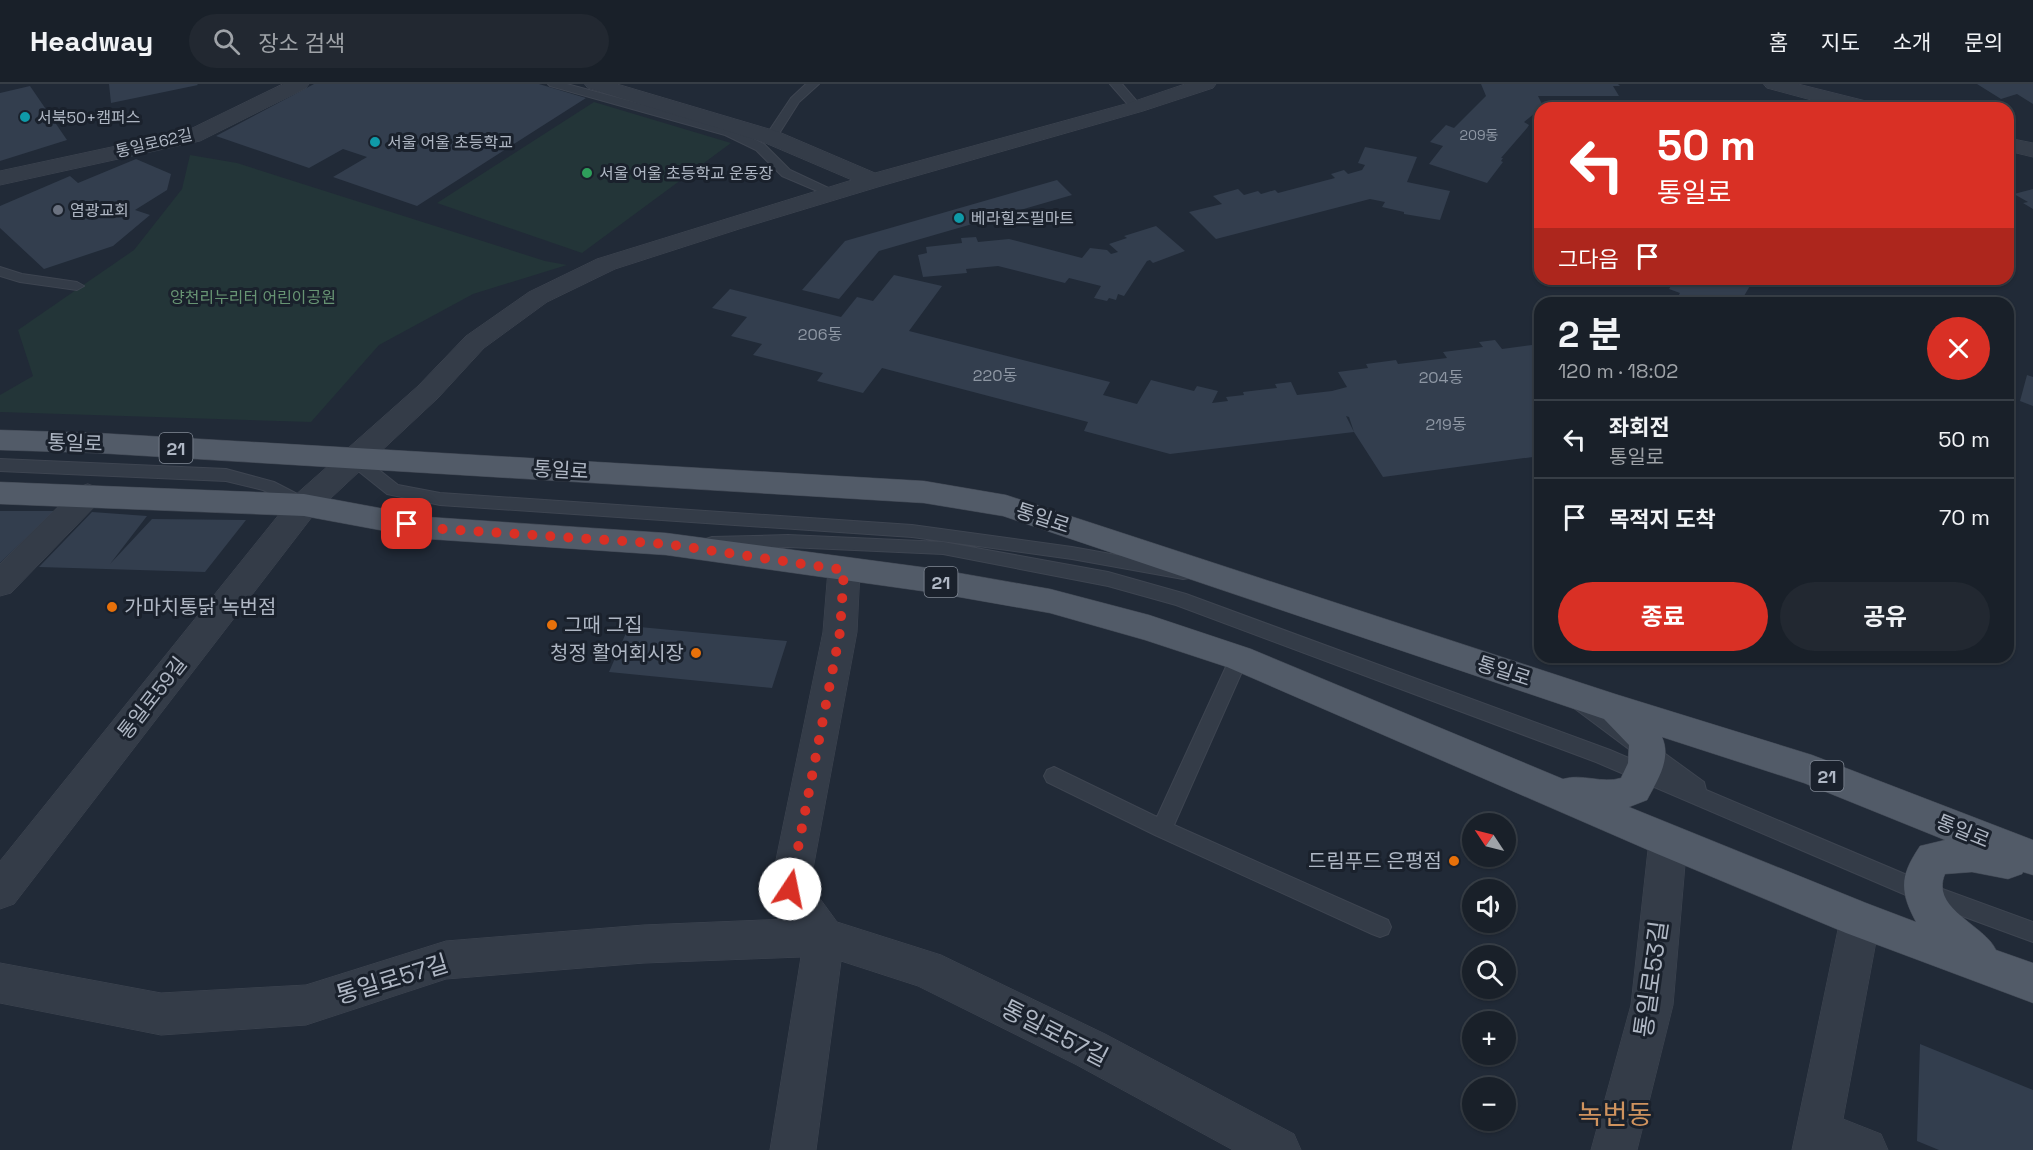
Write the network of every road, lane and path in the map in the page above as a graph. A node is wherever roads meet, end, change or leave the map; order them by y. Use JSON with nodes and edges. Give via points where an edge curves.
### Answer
{"nodes":[{"id":1,"x":299,"y":84,"type":"edge"},
{"id":2,"x":554,"y":84,"type":"edge"},
{"id":3,"x":813,"y":84,"type":"edge"},
{"id":4,"x":1116,"y":84,"type":"edge"},
{"id":5,"x":1206,"y":84,"type":"edge"},
{"id":6,"x":1774,"y":84,"type":"edge"},
{"id":7,"x":601,"y":85,"type":"edge"},
{"id":8,"x":1843,"y":102,"type":"edge"},
{"id":9,"x":1136,"y":107,"type":"junction"},
{"id":10,"x":771,"y":137,"type":"junction"},
{"id":11,"x":2014,"y":145,"type":"edge"},
{"id":12,"x":2033,"y":150,"type":"edge"},
{"id":13,"x":0,"y":178,"type":"edge"},
{"id":14,"x":873,"y":181,"type":"junction"},
{"id":15,"x":833,"y":194,"type":"junction"},
{"id":16,"x":0,"y":271,"type":"edge"},
{"id":17,"x":77,"y":286,"type":"dead end"},
{"id":18,"x":0,"y":440,"type":"edge"},
{"id":19,"x":352,"y":458,"type":"junction"},
{"id":20,"x":0,"y":465,"type":"edge"},
{"id":21,"x":0,"y":493,"type":"edge"},
{"id":22,"x":88,"y":495,"type":"junction"},
{"id":23,"x":304,"y":505,"type":"junction"},
{"id":24,"x":666,"y":544,"type":"junction"},
{"id":25,"x":844,"y":570,"type":"junction"},
{"id":26,"x":0,"y":584,"type":"edge"},
{"id":27,"x":1239,"y":658,"type":"junction"},
{"id":28,"x":1563,"y":690,"type":"junction"},
{"id":29,"x":1615,"y":708,"type":"junction"},
{"id":30,"x":1646,"y":764,"type":"junction"},
{"id":31,"x":1054,"y":776,"type":"dead end"},
{"id":32,"x":1547,"y":789,"type":"junction"},
{"id":33,"x":1162,"y":829,"type":"junction"},
{"id":34,"x":1668,"y":841,"type":"junction"},
{"id":35,"x":2033,"y":858,"type":"edge"},
{"id":36,"x":2033,"y":867,"type":"edge"},
{"id":37,"x":0,"y":891,"type":"edge"},
{"id":38,"x":1921,"y":891,"type":"junction"},
{"id":39,"x":1860,"y":920,"type":"junction"},
{"id":40,"x":1380,"y":927,"type":"dead end"},
{"id":41,"x":2033,"y":932,"type":"edge"},
{"id":42,"x":824,"y":937,"type":"junction"},
{"id":43,"x":1992,"y":968,"type":"junction"},
{"id":44,"x":0,"y":983,"type":"edge"},
{"id":45,"x":2033,"y":983,"type":"edge"},
{"id":46,"x":1817,"y":1141,"type":"edge"},
{"id":47,"x":793,"y":1150,"type":"edge"},
{"id":48,"x":1278,"y":1150,"type":"edge"},
{"id":49,"x":1614,"y":1150,"type":"edge"},
{"id":50,"x":1865,"y":1150,"type":"edge"}],
"edges":[{"from":1,"to":13,"type":"street","name":"통일로62길","via":[[192,136]]},
{"from":2,"to":15,"type":"lane","via":[[729,132],[760,147],[786,173]]},
{"from":3,"to":10,"type":"lane","via":[[795,100]]},
{"from":4,"to":9,"type":"lane"},
{"from":5,"to":9,"type":"street","name":"통일로59길"},
{"from":6,"to":8,"type":"street"},
{"from":7,"to":10,"type":"street"},
{"from":9,"to":14,"type":"street","name":"통일로59길"},
{"from":10,"to":14,"type":"street"},
{"from":11,"to":12,"type":"street"},
{"from":14,"to":15,"type":"street","name":"통일로59길"},
{"from":15,"to":19,"type":"street","name":"통일로59길","via":[[606,264],[538,297],[475,342],[428,392]]},
{"from":16,"to":17,"type":"lane","via":[[20,278]]},
{"from":18,"to":19,"type":"main road","name":"통일로","number":"21"},
{"from":19,"to":23,"type":"street","name":"통일로59길"},
{"from":19,"to":28,"type":"main road","name":"통일로","number":"21","via":[[924,492],[1006,506]]},
{"from":20,"to":23,"type":"lane","via":[[226,475],[268,486]]},
{"from":21,"to":22,"type":"main road","number":"21"},
{"from":22,"to":23,"type":"main road","number":"21"},
{"from":22,"to":26,"type":"street"},
{"from":23,"to":24,"type":"main road","number":"21","via":[[428,528]]},
{"from":23,"to":37,"type":"street","name":"통일로59길"},
{"from":24,"to":25,"type":"main road","number":"21"},
{"from":24,"to":30,"type":"lane","via":[[788,541],[943,549],[1108,579],[1180,599],[1592,752]]},
{"from":25,"to":27,"type":"main road","number":"21","via":[[1050,601]]},
{"from":25,"to":42,"type":"street","via":[[840,632],[790,889]]},
{"from":27,"to":32,"type":"main road","number":"21"},
{"from":27,"to":33,"type":"lane"},
{"from":28,"to":29,"type":"main road","name":"통일로","number":"21"},
{"from":28,"to":30,"type":"lane"},
{"from":29,"to":30,"type":"main road","via":[[1648,743]]},
{"from":29,"to":35,"type":"main road","name":"통일로","number":"21","via":[[1812,770]]},
{"from":30,"to":32,"type":"main road","via":[[1634,789],[1614,796]]},
{"from":30,"to":38,"type":"lane","via":[[1723,806]]},
{"from":31,"to":33,"type":"lane"},
{"from":32,"to":34,"type":"main road","number":"21"},
{"from":33,"to":40,"type":"lane"},
{"from":34,"to":39,"type":"main road","number":"21"},
{"from":34,"to":49,"type":"street","name":"통일로53길","via":[[1652,1005]]},
{"from":36,"to":38,"type":"main road","via":[[1972,855],[1934,858],[1924,868]]},
{"from":38,"to":41,"type":"lane"},
{"from":38,"to":43,"type":"main road","via":[[1934,915]]},
{"from":39,"to":43,"type":"main road","number":"21"},
{"from":39,"to":46,"type":"street"},
{"from":42,"to":44,"type":"street","name":"통일로57길","via":[[644,944],[446,960],[306,1005],[161,1014]]},
{"from":42,"to":47,"type":"street"},
{"from":42,"to":48,"type":"street","name":"통일로57길","via":[[926,969],[1090,1049]]},
{"from":43,"to":45,"type":"main road","number":"21"},
{"from":46,"to":50,"type":"street"}]}
